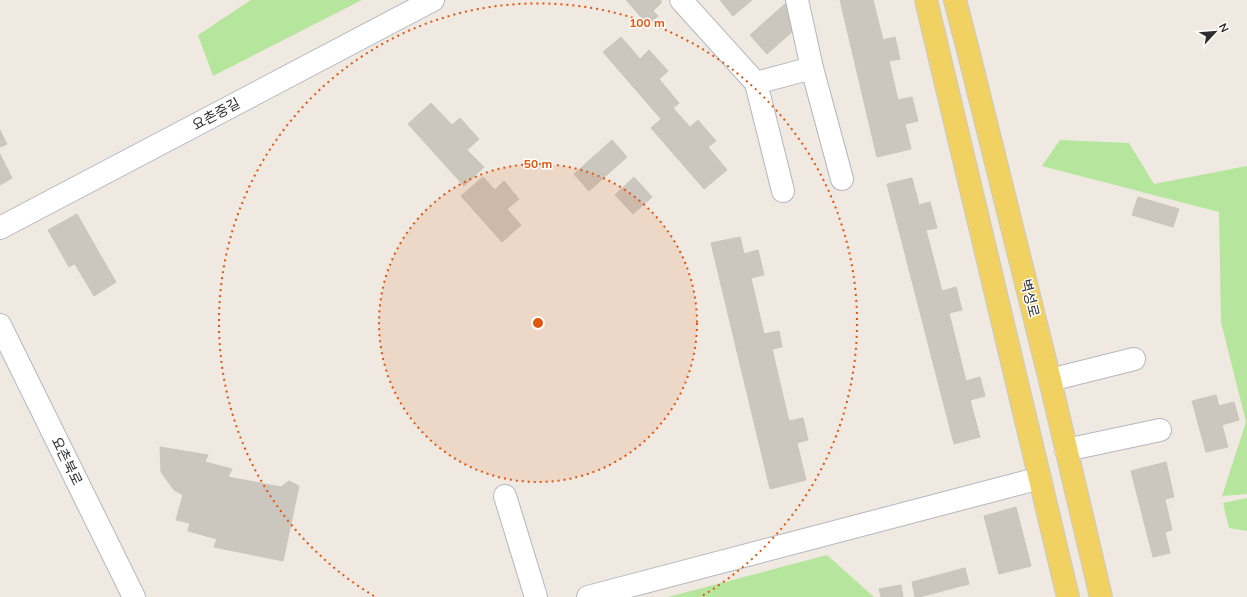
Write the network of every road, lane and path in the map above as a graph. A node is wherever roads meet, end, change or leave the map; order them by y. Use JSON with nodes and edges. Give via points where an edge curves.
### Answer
{"nodes":[{"id":1,"x":433,"y":0,"type":"edge"},
{"id":2,"x":681,"y":0,"type":"edge"},
{"id":3,"x":797,"y":0,"type":"edge"},
{"id":4,"x":926,"y":0,"type":"edge"},
{"id":5,"x":955,"y":0,"type":"edge"},
{"id":6,"x":812,"y":68,"type":"junction"},
{"id":7,"x":756,"y":83,"type":"junction"},
{"id":8,"x":842,"y":179,"type":"dead end"},
{"id":9,"x":783,"y":191,"type":"dead end"},
{"id":10,"x":0,"y":228,"type":"edge"},
{"id":11,"x":0,"y":325,"type":"edge"},
{"id":12,"x":1134,"y":360,"type":"dead end"},
{"id":13,"x":1050,"y":380,"type":"junction"},
{"id":14,"x":1160,"y":430,"type":"dead end"},
{"id":15,"x":1066,"y":450,"type":"junction"},
{"id":16,"x":1040,"y":478,"type":"junction"},
{"id":17,"x":505,"y":496,"type":"dead end"},
{"id":18,"x":134,"y":597,"type":"edge"},
{"id":19,"x":536,"y":597,"type":"edge"},
{"id":20,"x":588,"y":597,"type":"edge"},
{"id":21,"x":1068,"y":597,"type":"edge"},
{"id":22,"x":1101,"y":597,"type":"edge"}],
"edges":[{"from":1,"to":10,"type":"street","name":"요촌중길"},
{"from":2,"to":7,"type":"street"},
{"from":3,"to":6,"type":"street"},
{"from":4,"to":16,"type":"main road"},
{"from":5,"to":13,"type":"main road","name":"벽성로"},
{"from":6,"to":7,"type":"street"},
{"from":6,"to":8,"type":"street"},
{"from":7,"to":9,"type":"street"},
{"from":11,"to":18,"type":"street","name":"요촌북로"},
{"from":12,"to":13,"type":"street"},
{"from":13,"to":15,"type":"main road","name":"벽성로"},
{"from":14,"to":15,"type":"street"},
{"from":15,"to":22,"type":"main road","name":"벽성로"},
{"from":16,"to":20,"type":"street"},
{"from":16,"to":21,"type":"main road"},
{"from":17,"to":19,"type":"street"}]}
